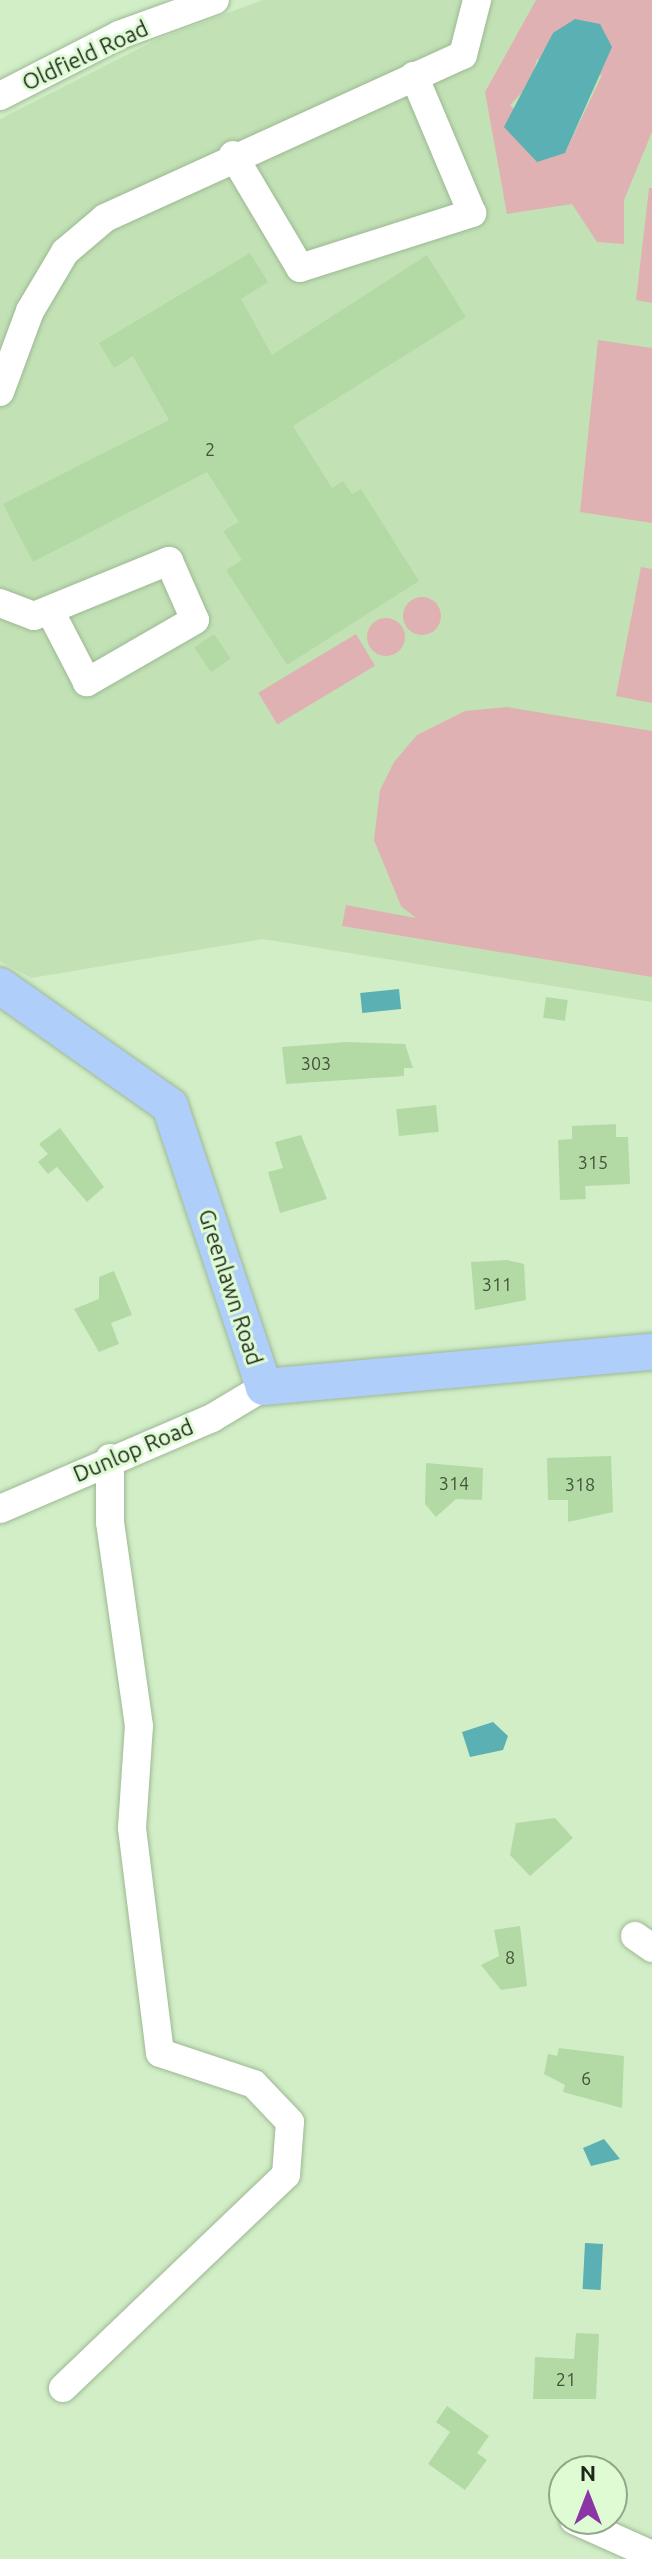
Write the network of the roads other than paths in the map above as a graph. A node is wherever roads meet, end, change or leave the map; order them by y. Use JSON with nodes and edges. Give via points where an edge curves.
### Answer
{"nodes":[{"id":1,"x":215,"y":0,"type":"edge"},
{"id":2,"x":477,"y":0,"type":"edge"},
{"id":3,"x":414,"y":76,"type":"junction"},
{"id":4,"x":0,"y":96,"type":"edge"},
{"id":5,"x":233,"y":155,"type":"junction"},
{"id":6,"x":0,"y":392,"type":"edge"},
{"id":7,"x":0,"y":603,"type":"edge"},
{"id":8,"x":50,"y":611,"type":"junction"},
{"id":9,"x":0,"y":986,"type":"edge"},
{"id":10,"x":652,"y":1352,"type":"edge"},
{"id":11,"x":264,"y":1387,"type":"junction"},
{"id":12,"x":110,"y":1458,"type":"junction"},
{"id":13,"x":0,"y":1509,"type":"edge"},
{"id":14,"x":63,"y":2388,"type":"dead end"},
{"id":15,"x":607,"y":2535,"type":"edge"},
{"id":16,"x":652,"y":2555,"type":"edge"}],
"edges":[{"from":1,"to":4,"type":"street","name":"Oldfield Road","via":[[119,35]]},
{"from":2,"to":3,"type":"street","via":[[463,55]]},
{"from":3,"to":5,"type":"street"},
{"from":3,"to":5,"type":"street","via":[[472,213],[300,268]]},
{"from":5,"to":6,"type":"street","via":[[105,218],[65,252],[30,311]]},
{"from":7,"to":8,"type":"street","via":[[34,616]]},
{"from":8,"to":8,"type":"street","via":[[169,561],[195,620],[87,682]]},
{"from":9,"to":11,"type":"main road","name":"Greenlawn Road","via":[[170,1106]]},
{"from":10,"to":11,"type":"main road","name":"Greenlawn Road"},
{"from":11,"to":12,"type":"street","name":"Dunlop Road","via":[[212,1418]]},
{"from":12,"to":13,"type":"street","name":"Dunlop Road"},
{"from":12,"to":14,"type":"street","via":[[110,1522],[139,1726],[132,1828],[160,2053],[254,2084],[290,2122],[286,2175]]},
{"from":15,"to":16,"type":"street"}]}
